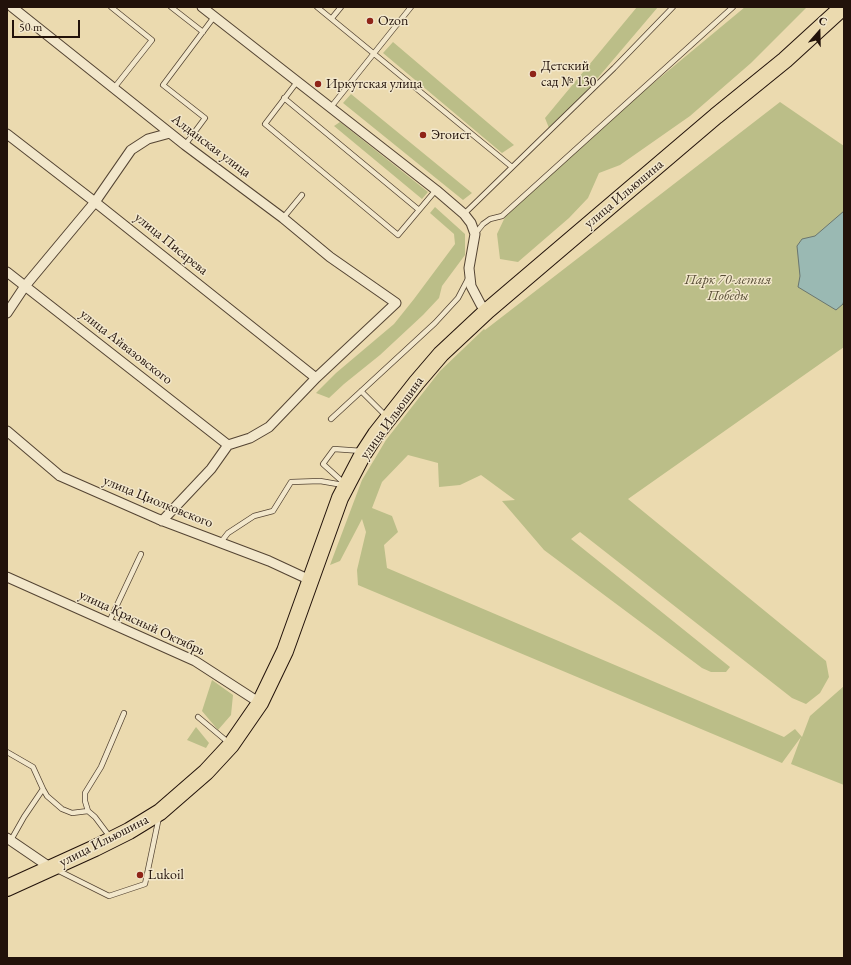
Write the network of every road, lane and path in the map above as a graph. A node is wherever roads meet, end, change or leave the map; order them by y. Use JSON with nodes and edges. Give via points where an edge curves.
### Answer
{"nodes":[{"id":1,"x":12,"y":7,"type":"edge"},
{"id":2,"x":111,"y":7,"type":"edge"},
{"id":3,"x":171,"y":7,"type":"edge"},
{"id":4,"x":202,"y":7,"type":"edge"},
{"id":5,"x":317,"y":7,"type":"edge"},
{"id":6,"x":341,"y":7,"type":"edge"},
{"id":7,"x":411,"y":7,"type":"edge"},
{"id":8,"x":672,"y":7,"type":"edge"},
{"id":9,"x":733,"y":7,"type":"edge"},
{"id":10,"x":843,"y":7,"type":"edge"},
{"id":11,"x":214,"y":17,"type":"junction"},
{"id":12,"x":332,"y":18,"type":"junction"},
{"id":13,"x":203,"y":32,"type":"junction"},
{"id":14,"x":374,"y":53,"type":"junction"},
{"id":15,"x":297,"y":82,"type":"junction"},
{"id":16,"x":114,"y":88,"type":"junction"},
{"id":17,"x":284,"y":98,"type":"junction"},
{"id":18,"x":331,"y":107,"type":"junction"},
{"id":19,"x":170,"y":133,"type":"junction"},
{"id":20,"x":7,"y":134,"type":"edge"},
{"id":21,"x":185,"y":145,"type":"junction"},
{"id":22,"x":512,"y":167,"type":"junction"},
{"id":23,"x":436,"y":190,"type":"junction"},
{"id":24,"x":302,"y":194,"type":"dead end"},
{"id":25,"x":95,"y":202,"type":"junction"},
{"id":26,"x":419,"y":210,"type":"junction"},
{"id":27,"x":464,"y":214,"type":"junction"},
{"id":28,"x":283,"y":218,"type":"junction"},
{"id":29,"x":475,"y":234,"type":"junction"},
{"id":30,"x":7,"y":272,"type":"edge"},
{"id":31,"x":469,"y":275,"type":"junction"},
{"id":32,"x":25,"y":286,"type":"junction"},
{"id":33,"x":487,"y":311,"type":"junction"},
{"id":34,"x":7,"y":313,"type":"edge"},
{"id":35,"x":316,"y":378,"type":"junction"},
{"id":36,"x":361,"y":392,"type":"junction"},
{"id":37,"x":388,"y":418,"type":"junction"},
{"id":38,"x":331,"y":419,"type":"dead end"},
{"id":39,"x":7,"y":431,"type":"edge"},
{"id":40,"x":228,"y":445,"type":"junction"},
{"id":41,"x":365,"y":451,"type":"junction"},
{"id":42,"x":346,"y":486,"type":"junction"},
{"id":43,"x":162,"y":520,"type":"junction"},
{"id":44,"x":221,"y":542,"type":"junction"},
{"id":45,"x":142,"y":554,"type":"dead end"},
{"id":46,"x":7,"y":577,"type":"edge"},
{"id":47,"x":310,"y":580,"type":"junction"},
{"id":48,"x":109,"y":622,"type":"junction"},
{"id":49,"x":260,"y":703,"type":"junction"},
{"id":50,"x":124,"y":713,"type":"dead end"},
{"id":51,"x":198,"y":718,"type":"dead end"},
{"id":52,"x":231,"y":745,"type":"junction"},
{"id":53,"x":7,"y":752,"type":"edge"},
{"id":54,"x":43,"y":789,"type":"junction"},
{"id":55,"x":88,"y":811,"type":"junction"},
{"id":56,"x":160,"y":812,"type":"junction"},
{"id":57,"x":9,"y":839,"type":"edge"},
{"id":58,"x":112,"y":840,"type":"junction"},
{"id":59,"x":51,"y":868,"type":"junction"},
{"id":60,"x":7,"y":888,"type":"edge"}],
"edges":[{"from":1,"to":16,"type":"street","name":"Алданская улица"},
{"from":2,"to":16,"type":"lane","via":[[152,40]]},
{"from":3,"to":13,"type":"lane"},
{"from":4,"to":11,"type":"street"},
{"from":5,"to":12,"type":"lane"},
{"from":6,"to":12,"type":"lane"},
{"from":7,"to":14,"type":"lane"},
{"from":8,"to":22,"type":"lane","via":[[609,73]]},
{"from":9,"to":29,"type":"lane","via":[[502,216],[490,219]]},
{"from":10,"to":33,"type":"highway","name":"улица Ильюшина","via":[[785,60]]},
{"from":11,"to":13,"type":"lane"},
{"from":11,"to":15,"type":"street"},
{"from":12,"to":14,"type":"lane"},
{"from":13,"to":21,"type":"lane","via":[[163,85],[205,118]]},
{"from":14,"to":18,"type":"lane"},
{"from":14,"to":22,"type":"lane"},
{"from":15,"to":17,"type":"lane"},
{"from":15,"to":18,"type":"street"},
{"from":16,"to":19,"type":"street","name":"Алданская улица"},
{"from":17,"to":26,"type":"lane"},
{"from":17,"to":26,"type":"lane","via":[[265,124],[398,235]]},
{"from":18,"to":23,"type":"street"},
{"from":19,"to":21,"type":"street","name":"Алданская улица"},
{"from":19,"to":25,"type":"street","via":[[148,138],[131,150]]},
{"from":20,"to":25,"type":"street","name":"улица Писарева"},
{"from":21,"to":28,"type":"street","name":"Алданская улица"},
{"from":22,"to":27,"type":"lane"},
{"from":23,"to":26,"type":"lane"},
{"from":23,"to":27,"type":"street"},
{"from":24,"to":28,"type":"lane"},
{"from":25,"to":32,"type":"street"},
{"from":25,"to":35,"type":"street","name":"улица Писарева"},
{"from":27,"to":29,"type":"street"},
{"from":28,"to":35,"type":"street","name":"Алданская улица","via":[[330,256],[396,303]]},
{"from":29,"to":31,"type":"street"},
{"from":30,"to":32,"type":"street","name":"улица Айвазовского"},
{"from":31,"to":33,"type":"street","via":[[471,286]]},
{"from":31,"to":36,"type":"lane","via":[[458,298],[435,323]]},
{"from":32,"to":34,"type":"street"},
{"from":32,"to":40,"type":"street","name":"улица Айвазовского"},
{"from":33,"to":37,"type":"highway","name":"улица Ильюшина","via":[[441,354]]},
{"from":35,"to":40,"type":"street","via":[[269,427],[250,438]]},
{"from":36,"to":37,"type":"lane"},
{"from":36,"to":38,"type":"lane"},
{"from":37,"to":41,"type":"highway","name":"улица Ильюшина"},
{"from":39,"to":43,"type":"street","name":"улица Циолковского","via":[[60,476]]},
{"from":40,"to":43,"type":"street","via":[[211,469]]},
{"from":41,"to":42,"type":"highway","name":"улица Ильюшина"},
{"from":41,"to":42,"type":"lane","via":[[334,449],[323,464]]},
{"from":42,"to":44,"type":"lane","via":[[320,481],[291,482],[273,511],[254,516],[228,533]]},
{"from":42,"to":47,"type":"highway","name":"улица Ильюшина"},
{"from":43,"to":44,"type":"street","name":"улица Циолковского"},
{"from":44,"to":47,"type":"street","name":"улица Циолковского"},
{"from":45,"to":48,"type":"lane"},
{"from":46,"to":48,"type":"street","name":"улица Красный Октябрь"},
{"from":47,"to":49,"type":"highway","name":"улица Ильюшина","via":[[284,651]]},
{"from":48,"to":49,"type":"street","name":"улица Красный Октябрь","via":[[195,661]]},
{"from":49,"to":52,"type":"highway","name":"улица Ильюшина"},
{"from":50,"to":55,"type":"lane","via":[[101,767],[85,793]]},
{"from":51,"to":52,"type":"lane"},
{"from":52,"to":56,"type":"highway","name":"улица Ильюшина"},
{"from":53,"to":54,"type":"lane","via":[[33,767]]},
{"from":54,"to":55,"type":"lane","via":[[47,796],[72,813]]},
{"from":54,"to":57,"type":"lane"},
{"from":55,"to":58,"type":"lane"},
{"from":56,"to":58,"type":"highway","name":"улица Ильюшина"},
{"from":56,"to":59,"type":"lane","via":[[145,884],[109,896]]},
{"from":57,"to":59,"type":"street"},
{"from":58,"to":59,"type":"highway","name":"улица Ильюшина"},
{"from":59,"to":60,"type":"highway","name":"улица Ильюшина"}]}
